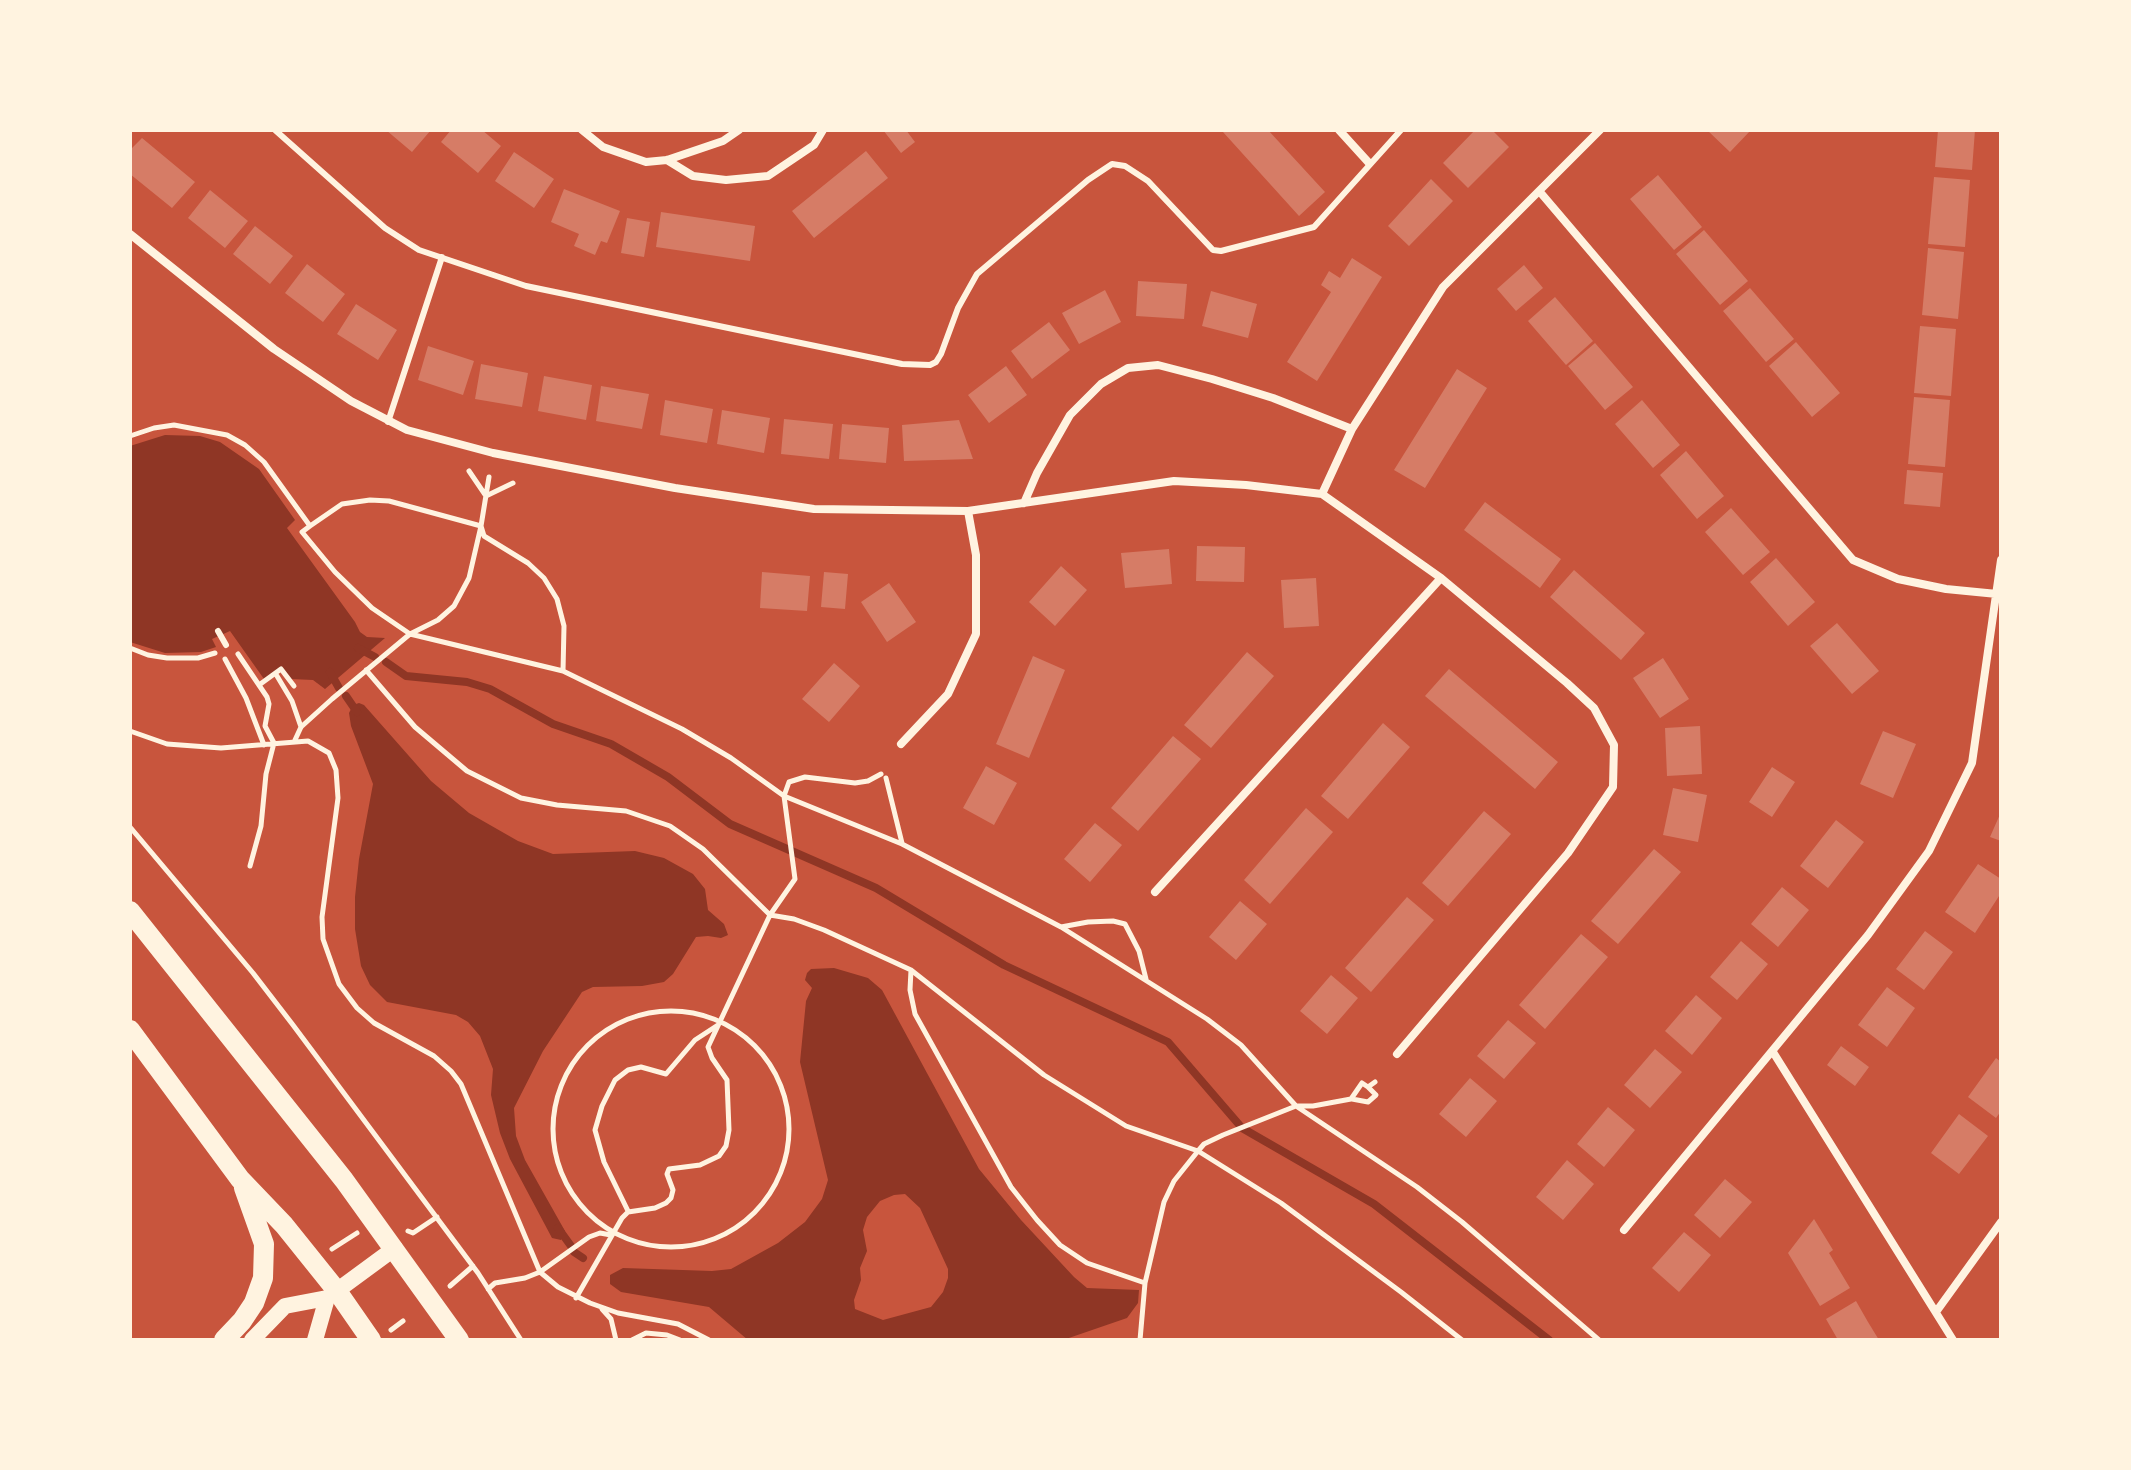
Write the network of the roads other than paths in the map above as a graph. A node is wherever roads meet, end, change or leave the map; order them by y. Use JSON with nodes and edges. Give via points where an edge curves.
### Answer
{"nodes":[{"id":1,"x":275,"y":130,"type":"edge"},
{"id":2,"x":582,"y":130,"type":"edge"},
{"id":3,"x":739,"y":130,"type":"edge"},
{"id":4,"x":823,"y":130,"type":"edge"},
{"id":5,"x":1339,"y":130,"type":"edge"},
{"id":6,"x":1401,"y":130,"type":"edge"},
{"id":7,"x":1600,"y":130,"type":"edge"},
{"id":8,"x":667,"y":160,"type":"junction"},
{"id":9,"x":1369,"y":163,"type":"junction"},
{"id":10,"x":1540,"y":192,"type":"junction"},
{"id":11,"x":130,"y":234,"type":"edge"},
{"id":12,"x":442,"y":257,"type":"junction"},
{"id":13,"x":388,"y":422,"type":"junction"},
{"id":14,"x":1352,"y":429,"type":"junction"},
{"id":15,"x":1322,"y":494,"type":"junction"},
{"id":16,"x":1024,"y":503,"type":"junction"},
{"id":17,"x":968,"y":511,"type":"junction"},
{"id":18,"x":2001,"y":560,"type":"edge"},
{"id":19,"x":1441,"y":578,"type":"junction"},
{"id":20,"x":1997,"y":594,"type":"junction"},
{"id":21,"x":218,"y":631,"type":"dead end"},
{"id":22,"x":226,"y":645,"type":"dead end"},
{"id":23,"x":901,"y":744,"type":"dead end"},
{"id":24,"x":1155,"y":892,"type":"dead end"},
{"id":25,"x":130,"y":911,"type":"edge"},
{"id":26,"x":130,"y":1030,"type":"edge"},
{"id":27,"x":1773,"y":1052,"type":"junction"},
{"id":28,"x":1397,"y":1054,"type":"dead end"},
{"id":29,"x":240,"y":1179,"type":"junction"},
{"id":30,"x":2001,"y":1222,"type":"edge"},
{"id":31,"x":1624,"y":1230,"type":"dead end"},
{"id":32,"x":395,"y":1248,"type":"junction"},
{"id":33,"x":332,"y":1294,"type":"junction"},
{"id":34,"x":1936,"y":1312,"type":"junction"},
{"id":35,"x":224,"y":1340,"type":"edge"},
{"id":36,"x":252,"y":1340,"type":"edge"},
{"id":37,"x":315,"y":1340,"type":"edge"},
{"id":38,"x":371,"y":1340,"type":"edge"},
{"id":39,"x":459,"y":1340,"type":"edge"},
{"id":40,"x":1953,"y":1340,"type":"edge"}],
"edges":[{"from":1,"to":12,"type":"lane","via":[[385,228],[419,250]]},
{"from":2,"to":8,"type":"street","via":[[603,147],[646,162]]},
{"from":3,"to":8,"type":"street"},
{"from":4,"to":8,"type":"street","via":[[814,145],[768,176],[693,176]]},
{"from":5,"to":9,"type":"street"},
{"from":6,"to":9,"type":"lane"},
{"from":7,"to":10,"type":"street"},
{"from":9,"to":12,"type":"lane","via":[[1314,227],[1221,251],[1213,250],[1148,181],[1112,164],[977,274],[941,354],[930,365],[902,364],[526,286]]},
{"from":10,"to":14,"type":"street","via":[[1443,287]]},
{"from":10,"to":20,"type":"street","via":[[1853,560],[1898,579]]},
{"from":11,"to":13,"type":"street","via":[[274,349]]},
{"from":12,"to":13,"type":"lane"},
{"from":13,"to":17,"type":"street","via":[[463,447],[675,488],[814,509]]},
{"from":14,"to":15,"type":"street"},
{"from":14,"to":16,"type":"street","via":[[1212,379],[1158,365],[1128,368],[1101,384],[1070,415]]},
{"from":15,"to":16,"type":"street","via":[[1174,481]]},
{"from":15,"to":19,"type":"street"},
{"from":16,"to":17,"type":"street"},
{"from":17,"to":23,"type":"street","via":[[976,555],[976,634],[948,694]]},
{"from":18,"to":20,"type":"street"},
{"from":19,"to":24,"type":"street"},
{"from":19,"to":28,"type":"street","via":[[1594,708],[1614,745],[1613,787],[1568,853]]},
{"from":20,"to":27,"type":"street","via":[[1972,763],[1929,851]]},
{"from":21,"to":22,"type":"lane"},
{"from":25,"to":32,"type":"main road"},
{"from":26,"to":29,"type":"main road"},
{"from":27,"to":31,"type":"street"},
{"from":27,"to":34,"type":"street"},
{"from":29,"to":33,"type":"main road","via":[[313,1261]]},
{"from":29,"to":35,"type":"main road","via":[[264,1244],[263,1278],[254,1303]]},
{"from":30,"to":34,"type":"street"},
{"from":32,"to":33,"type":"main road"},
{"from":32,"to":39,"type":"main road"},
{"from":33,"to":36,"type":"main road","via":[[285,1306]]},
{"from":33,"to":37,"type":"main road"},
{"from":33,"to":38,"type":"main road"},
{"from":34,"to":40,"type":"street"}]}
